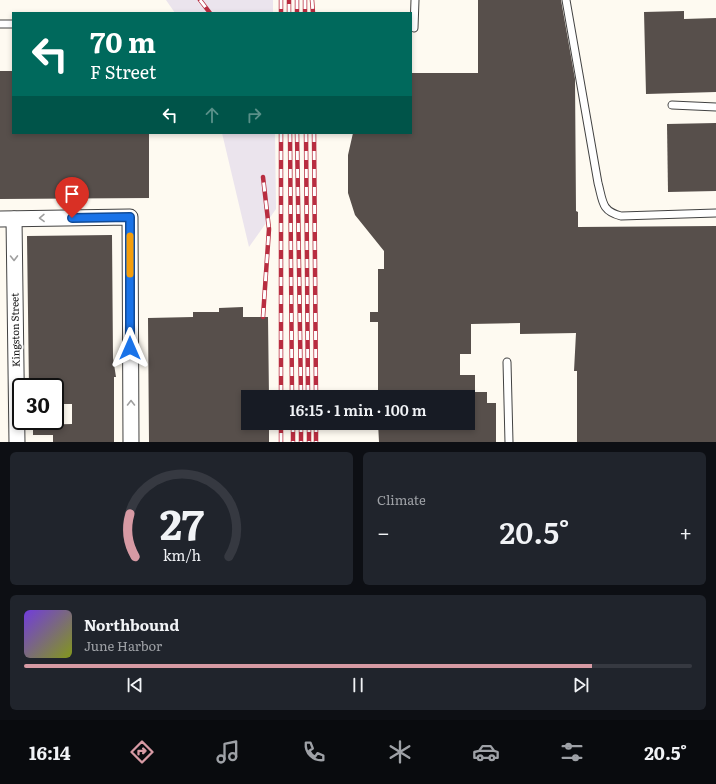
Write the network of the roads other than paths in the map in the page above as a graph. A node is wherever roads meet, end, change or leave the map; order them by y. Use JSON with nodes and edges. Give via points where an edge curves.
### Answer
{"nodes":[{"id":1,"x":415,"y":0,"type":"edge"},
{"id":2,"x":566,"y":0,"type":"edge"},
{"id":3,"x":0,"y":24,"type":"edge"},
{"id":4,"x":12,"y":24,"type":"edge"},
{"id":5,"x":414,"y":28,"type":"dead end"},
{"id":6,"x":672,"y":105,"type":"dead end"},
{"id":7,"x":716,"y":107,"type":"edge"},
{"id":8,"x":716,"y":213,"type":"edge"},
{"id":9,"x":7,"y":219,"type":"edge"},
{"id":10,"x":507,"y":362,"type":"dead end"},
{"id":11,"x":17,"y":442,"type":"edge"},
{"id":12,"x":131,"y":442,"type":"edge"},
{"id":13,"x":509,"y":442,"type":"edge"}],
"edges":[{"from":1,"to":5,"type":"lane"},
{"from":2,"to":8,"type":"lane","via":[[604,206],[610,213],[621,216]]},
{"from":3,"to":4,"type":"lane"},
{"from":6,"to":7,"type":"lane"},
{"from":9,"to":11,"type":"street","name":"Kingston Street","one_way":true},
{"from":12,"to":9,"type":"street","one_way":true,"via":[[130,217]]},
{"from":10,"to":13,"type":"lane"}]}
